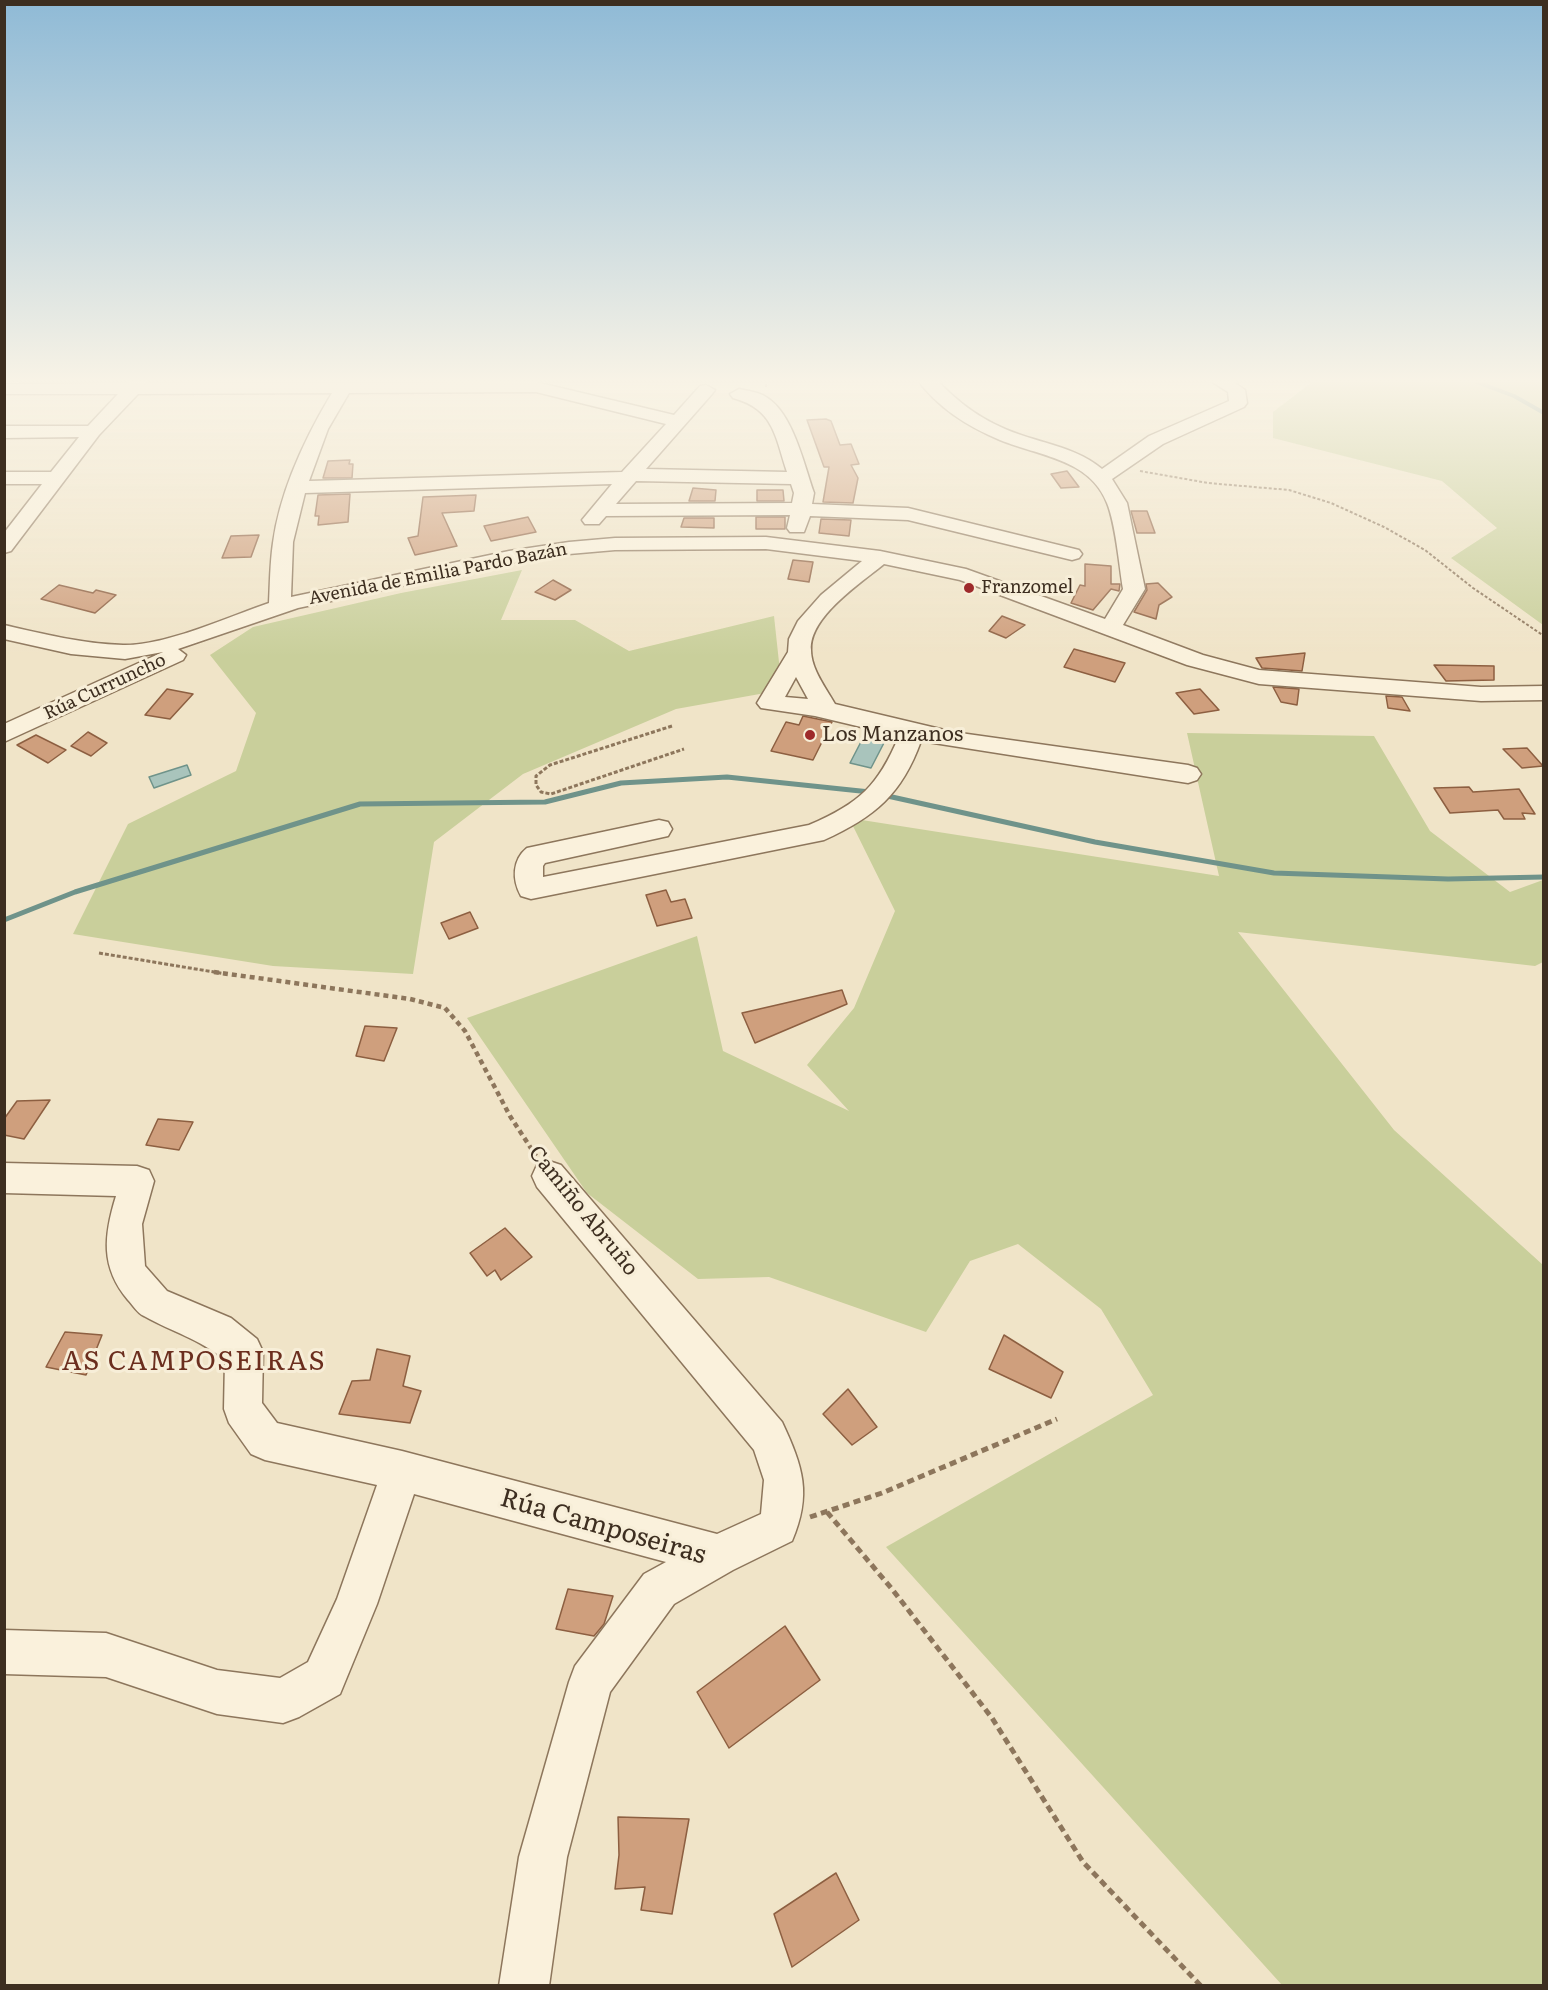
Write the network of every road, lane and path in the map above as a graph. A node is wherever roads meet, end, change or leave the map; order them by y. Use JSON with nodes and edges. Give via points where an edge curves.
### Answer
{"nodes":[{"id":1,"x":62,"y":471,"type":"edge"},
{"id":2,"x":303,"y":471,"type":"edge"},
{"id":3,"x":797,"y":471,"type":"edge"},
{"id":4,"x":1093,"y":471,"type":"edge"},
{"id":5,"x":1112,"y":471,"type":"edge"},
{"id":6,"x":1144,"y":471,"type":"edge"},
{"id":7,"x":634,"y":472,"type":"junction"},
{"id":8,"x":4,"y":478,"type":"edge"},
{"id":9,"x":57,"y":478,"type":"junction"},
{"id":10,"x":799,"y":478,"type":"junction"},
{"id":11,"x":1101,"y":478,"type":"junction"},
{"id":12,"x":297,"y":487,"type":"junction"},
{"id":13,"x":601,"y":510,"type":"junction"},
{"id":14,"x":803,"y":510,"type":"junction"},
{"id":15,"x":11,"y":530,"type":"edge"},
{"id":16,"x":792,"y":546,"type":"junction"},
{"id":17,"x":4,"y":547,"type":"edge"},
{"id":18,"x":569,"y":548,"type":"junction"},
{"id":19,"x":1072,"y":554,"type":"dead end"},
{"id":20,"x":880,"y":557,"type":"junction"},
{"id":21,"x":280,"y":607,"type":"junction"},
{"id":22,"x":1110,"y":628,"type":"junction"},
{"id":23,"x":4,"y":632,"type":"edge"},
{"id":24,"x":198,"y":635,"type":"junction"},
{"id":25,"x":1544,"y":636,"type":"edge"},
{"id":26,"x":799,"y":652,"type":"junction"},
{"id":27,"x":1544,"y":693,"type":"edge"},
{"id":28,"x":826,"y":710,"type":"junction"},
{"id":29,"x":672,"y":726,"type":"dead end"},
{"id":30,"x":913,"y":731,"type":"junction"},
{"id":31,"x":4,"y":734,"type":"edge"},
{"id":32,"x":684,"y":749,"type":"dead end"},
{"id":33,"x":1188,"y":774,"type":"dead end"},
{"id":34,"x":659,"y":829,"type":"dead end"},
{"id":35,"x":99,"y":953,"type":"dead end"},
{"id":36,"x":549,"y":1176,"type":"joint"},
{"id":37,"x":4,"y":1178,"type":"edge"},
{"id":38,"x":1057,"y":1419,"type":"dead end"},
{"id":39,"x":402,"y":1471,"type":"junction"},
{"id":40,"x":827,"y":1512,"type":"junction"},
{"id":41,"x":778,"y":1527,"type":"junction"},
{"id":42,"x":718,"y":1555,"type":"junction"},
{"id":43,"x":4,"y":1652,"type":"edge"},
{"id":44,"x":524,"y":1986,"type":"edge"},
{"id":45,"x":1201,"y":1986,"type":"edge"}],
"edges":[{"from":1,"to":9,"type":"street"},
{"from":2,"to":12,"type":"street"},
{"from":3,"to":10,"type":"street"},
{"from":4,"to":11,"type":"street"},
{"from":5,"to":11,"type":"street"},
{"from":6,"to":25,"type":"path","via":[[1208,483],[1289,490],[1331,503],[1425,550]]},
{"from":7,"to":10,"type":"street"},
{"from":7,"to":12,"type":"street"},
{"from":7,"to":13,"type":"street"},
{"from":8,"to":9,"type":"street"},
{"from":9,"to":15,"type":"street"},
{"from":10,"to":14,"type":"street","via":[[804,493]]},
{"from":11,"to":22,"type":"street","via":[[1118,503],[1134,588]]},
{"from":12,"to":21,"type":"street","via":[[283,542]]},
{"from":13,"to":14,"type":"street"},
{"from":13,"to":18,"type":"street"},
{"from":14,"to":16,"type":"street"},
{"from":14,"to":19,"type":"street","via":[[908,514]]},
{"from":15,"to":17,"type":"street"},
{"from":16,"to":18,"type":"street","name":"Avenida de Emilia Pardo Bazán","via":[[716,543]]},
{"from":16,"to":20,"type":"street","name":"Avenida de Emilia Pardo Bazán"},
{"from":18,"to":21,"type":"street","name":"Avenida de Emilia Pardo Bazán","via":[[509,557]]},
{"from":20,"to":22,"type":"street","name":"Avenida de Emilia Pardo Bazán","via":[[966,575]]},
{"from":20,"to":26,"type":"street","via":[[807,622],[798,639]]},
{"from":21,"to":24,"type":"street","name":"Avenida de Emilia Pardo Bazán"},
{"from":22,"to":27,"type":"street","name":"Avenida de Emilia Pardo Bazán","via":[[1205,663],[1259,677],[1481,694]]},
{"from":23,"to":24,"type":"street","name":"Avenida de Emilia Pardo Bazán","via":[[114,652],[149,649]]},
{"from":24,"to":31,"type":"street","name":"Rúa Curruncho","via":[[196,643],[185,650]]},
{"from":26,"to":28,"type":"street"},
{"from":26,"to":28,"type":"street","via":[[769,703]]},
{"from":28,"to":30,"type":"street"},
{"from":29,"to":32,"type":"path","via":[[550,765],[536,776],[536,785],[541,792],[551,794]]},
{"from":30,"to":33,"type":"street"},
{"from":30,"to":34,"type":"street","via":[[894,774],[880,792],[816,833],[531,889],[528,865],[537,855]]},
{"from":35,"to":36,"type":"path","name":"Camiño Abruño","via":[[410,999],[445,1008],[465,1031],[510,1116]]},
{"from":36,"to":41,"type":"street","name":"Camiño Abruño","via":[[768,1436],[784,1471],[786,1499]]},
{"from":37,"to":39,"type":"street","name":"Rúa Camposeiras","via":[[137,1181],[124,1224],[127,1272],[154,1303],[218,1331],[244,1352],[243,1409],[265,1440]]},
{"from":38,"to":40,"type":"path","via":[[882,1493]]},
{"from":39,"to":42,"type":"street","name":"Rúa Camposeiras"},
{"from":39,"to":43,"type":"street","via":[[356,1604],[324,1678],[283,1701],[217,1692],[106,1655]]},
{"from":40,"to":41,"type":"path"},
{"from":40,"to":45,"type":"path","via":[[992,1719],[1083,1862]]},
{"from":41,"to":42,"type":"street"},
{"from":42,"to":44,"type":"street","name":"Rúa Camposeiras","via":[[659,1589],[591,1682],[543,1857]]}]}
